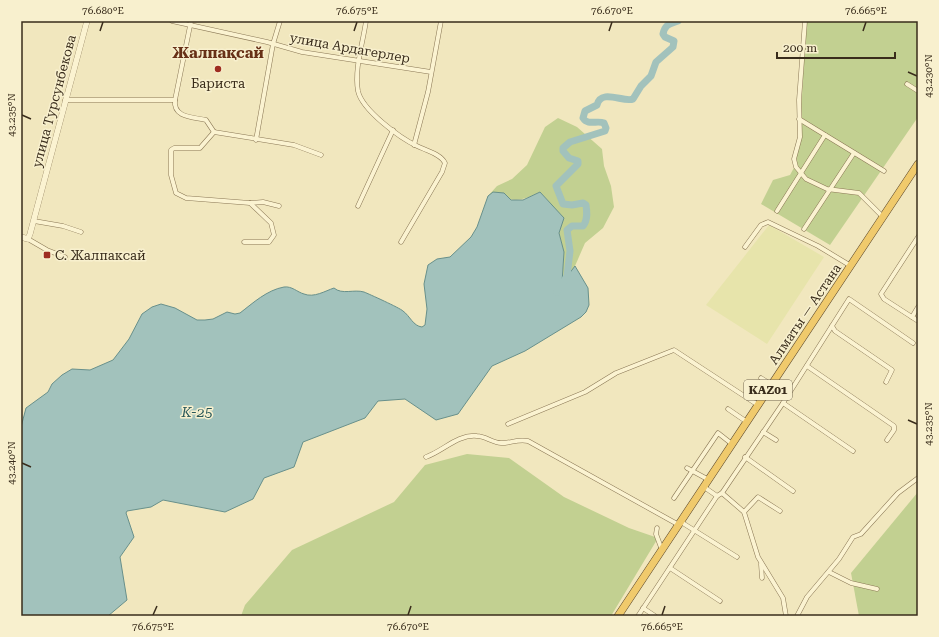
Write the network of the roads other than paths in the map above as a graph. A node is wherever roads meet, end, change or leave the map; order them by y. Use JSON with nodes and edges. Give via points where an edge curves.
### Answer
{"nodes":[{"id":1,"x":87,"y":21,"type":"edge"},
{"id":2,"x":172,"y":21,"type":"edge"},
{"id":3,"x":280,"y":21,"type":"edge"},
{"id":4,"x":366,"y":21,"type":"edge"},
{"id":5,"x":441,"y":21,"type":"edge"},
{"id":6,"x":805,"y":21,"type":"edge"},
{"id":7,"x":190,"y":23,"type":"edge"},
{"id":8,"x":273,"y":44,"type":"junction"},
{"id":9,"x":360,"y":61,"type":"junction"},
{"id":10,"x":431,"y":72,"type":"junction"},
{"id":11,"x":907,"y":84,"type":"dead end"},
{"id":12,"x":918,"y":91,"type":"edge"},
{"id":13,"x":65,"y":100,"type":"junction"},
{"id":14,"x":175,"y":100,"type":"junction"},
{"id":15,"x":799,"y":119,"type":"junction"},
{"id":16,"x":393,"y":130,"type":"junction"},
{"id":17,"x":214,"y":132,"type":"junction"},
{"id":18,"x":825,"y":135,"type":"junction"},
{"id":19,"x":256,"y":140,"type":"junction"},
{"id":20,"x":414,"y":145,"type":"junction"},
{"id":21,"x":854,"y":153,"type":"junction"},
{"id":22,"x":321,"y":155,"type":"dead end"},
{"id":23,"x":918,"y":164,"type":"edge"},
{"id":24,"x":884,"y":172,"type":"dead end"},
{"id":25,"x":801,"y":174,"type":"junction"},
{"id":26,"x":831,"y":190,"type":"junction"},
{"id":27,"x":250,"y":203,"type":"junction"},
{"id":28,"x":279,"y":206,"type":"dead end"},
{"id":29,"x":358,"y":206,"type":"dead end"},
{"id":30,"x":777,"y":211,"type":"dead end"},
{"id":31,"x":883,"y":217,"type":"junction"},
{"id":32,"x":34,"y":221,"type":"junction"},
{"id":33,"x":804,"y":229,"type":"dead end"},
{"id":34,"x":80,"y":232,"type":"dead end"},
{"id":35,"x":21,"y":237,"type":"edge"},
{"id":36,"x":918,"y":237,"type":"edge"},
{"id":37,"x":28,"y":239,"type":"junction"},
{"id":38,"x":244,"y":242,"type":"dead end"},
{"id":39,"x":401,"y":242,"type":"dead end"},
{"id":40,"x":745,"y":247,"type":"dead end"},
{"id":41,"x":65,"y":257,"type":"dead end"},
{"id":42,"x":851,"y":266,"type":"junction"},
{"id":43,"x":918,"y":307,"type":"edge"},
{"id":44,"x":912,"y":317,"type":"junction"},
{"id":45,"x":918,"y":320,"type":"edge"},
{"id":46,"x":832,"y":326,"type":"junction"},
{"id":47,"x":913,"y":343,"type":"dead end"},
{"id":48,"x":807,"y":366,"type":"junction"},
{"id":49,"x":761,"y":378,"type":"dead end"},
{"id":50,"x":886,"y":382,"type":"dead end"},
{"id":51,"x":772,"y":385,"type":"junction"},
{"id":52,"x":783,"y":403,"type":"junction"},
{"id":53,"x":758,"y":405,"type":"junction"},
{"id":54,"x":728,"y":409,"type":"dead end"},
{"id":55,"x":747,"y":422,"type":"junction"},
{"id":56,"x":508,"y":424,"type":"dead end"},
{"id":57,"x":763,"y":432,"type":"junction"},
{"id":58,"x":776,"y":440,"type":"dead end"},
{"id":59,"x":887,"y":440,"type":"dead end"},
{"id":60,"x":732,"y":444,"type":"junction"},
{"id":61,"x":853,"y":451,"type":"dead end"},
{"id":62,"x":426,"y":457,"type":"dead end"},
{"id":63,"x":745,"y":457,"type":"junction"},
{"id":64,"x":689,"y":470,"type":"junction"},
{"id":65,"x":918,"y":478,"type":"edge"},
{"id":66,"x":709,"y":480,"type":"junction"},
{"id":67,"x":704,"y":487,"type":"junction"},
{"id":68,"x":793,"y":491,"type":"dead end"},
{"id":69,"x":722,"y":493,"type":"junction"},
{"id":70,"x":717,"y":496,"type":"junction"},
{"id":71,"x":674,"y":498,"type":"dead end"},
{"id":72,"x":780,"y":511,"type":"dead end"},
{"id":73,"x":744,"y":512,"type":"junction"},
{"id":74,"x":680,"y":524,"type":"junction"},
{"id":75,"x":657,"y":528,"type":"dead end"},
{"id":76,"x":695,"y":531,"type":"junction"},
{"id":77,"x":662,"y":550,"type":"junction"},
{"id":78,"x":737,"y":557,"type":"dead end"},
{"id":79,"x":761,"y":563,"type":"junction"},
{"id":80,"x":670,"y":568,"type":"junction"},
{"id":81,"x":829,"y":572,"type":"junction"},
{"id":82,"x":762,"y":578,"type":"dead end"},
{"id":83,"x":877,"y":589,"type":"dead end"},
{"id":84,"x":720,"y":601,"type":"dead end"},
{"id":85,"x":643,"y":608,"type":"junction"},
{"id":86,"x":618,"y":616,"type":"edge"},
{"id":87,"x":638,"y":616,"type":"edge"},
{"id":88,"x":655,"y":616,"type":"edge"},
{"id":89,"x":786,"y":616,"type":"edge"},
{"id":90,"x":797,"y":616,"type":"edge"}],
"edges":[{"from":1,"to":13,"type":"street","name":"улица Турсунбекова"},
{"from":2,"to":7,"type":"street","name":"улица Ардагерлер"},
{"from":3,"to":8,"type":"street"},
{"from":4,"to":9,"type":"street"},
{"from":5,"to":10,"type":"street"},
{"from":6,"to":15,"type":"street"},
{"from":7,"to":8,"type":"street","name":"улица Ардагерлер"},
{"from":7,"to":14,"type":"street"},
{"from":8,"to":9,"type":"street","name":"улица Ардагерлер","via":[[302,52]]},
{"from":8,"to":19,"type":"street"},
{"from":9,"to":10,"type":"street","name":"улица Ардагерлер"},
{"from":9,"to":16,"type":"street","via":[[357,84],[359,95],[373,113]]},
{"from":10,"to":20,"type":"street"},
{"from":11,"to":12,"type":"street"},
{"from":13,"to":14,"type":"street"},
{"from":13,"to":32,"type":"street","name":"улица Турсунбекова"},
{"from":14,"to":17,"type":"street","via":[[175,107],[180,114],[206,120]]},
{"from":15,"to":18,"type":"street"},
{"from":15,"to":25,"type":"street","via":[[800,137],[794,163]]},
{"from":16,"to":20,"type":"street"},
{"from":16,"to":29,"type":"street"},
{"from":17,"to":19,"type":"street"},
{"from":17,"to":27,"type":"street","via":[[200,148],[171,150],[171,175],[176,193],[186,198]]},
{"from":18,"to":21,"type":"street"},
{"from":18,"to":25,"type":"street"},
{"from":19,"to":22,"type":"street","via":[[294,145]]},
{"from":20,"to":39,"type":"street","via":[[440,157],[444,160],[445,166]]},
{"from":21,"to":24,"type":"street"},
{"from":21,"to":26,"type":"street"},
{"from":23,"to":31,"type":"highway","name":"Алматы — Астана","number":"KАZ01"},
{"from":25,"to":26,"type":"street"},
{"from":25,"to":30,"type":"street"},
{"from":26,"to":31,"type":"street","via":[[859,193]]},
{"from":26,"to":33,"type":"street"},
{"from":27,"to":28,"type":"street","via":[[263,202]]},
{"from":27,"to":38,"type":"street","via":[[271,223],[274,235],[269,242]]},
{"from":31,"to":42,"type":"highway","name":"Алматы — Астана","number":"KАZ01"},
{"from":32,"to":34,"type":"street"},
{"from":32,"to":37,"type":"street","name":"улица Турсунбекова"},
{"from":35,"to":37,"type":"street"},
{"from":36,"to":44,"type":"street","via":[[881,294],[884,299]]},
{"from":37,"to":41,"type":"street"},
{"from":40,"to":42,"type":"street","via":[[761,225],[768,222],[818,246]]},
{"from":42,"to":51,"type":"highway","name":"Алматы — Астана","number":"KАZ01"},
{"from":43,"to":44,"type":"street"},
{"from":44,"to":45,"type":"street"},
{"from":46,"to":47,"type":"street","via":[[849,299]]},
{"from":46,"to":48,"type":"street"},
{"from":46,"to":50,"type":"street","via":[[835,331],[892,370]]},
{"from":48,"to":52,"type":"street"},
{"from":48,"to":59,"type":"street","via":[[894,426]]},
{"from":49,"to":51,"type":"street"},
{"from":51,"to":53,"type":"highway","name":"Алматы — Астана","number":"KАZ01"},
{"from":52,"to":57,"type":"street"},
{"from":52,"to":61,"type":"street"},
{"from":53,"to":55,"type":"highway","name":"Алматы — Астана","number":"KАZ01"},
{"from":53,"to":56,"type":"street","via":[[674,350],[616,373],[584,392]]},
{"from":54,"to":55,"type":"street"},
{"from":55,"to":60,"type":"highway","name":"Алматы — Астана","number":"KАZ01"},
{"from":57,"to":58,"type":"street"},
{"from":57,"to":63,"type":"street"},
{"from":60,"to":64,"type":"street","via":[[718,433]]},
{"from":60,"to":66,"type":"highway","name":"Алматы — Астана","number":"KАZ01"},
{"from":62,"to":74,"type":"street","via":[[470,436],[501,443],[515,439],[528,441]]},
{"from":63,"to":68,"type":"street"},
{"from":63,"to":69,"type":"street"},
{"from":64,"to":66,"type":"street"},
{"from":64,"to":71,"type":"street"},
{"from":65,"to":81,"type":"street","via":[[898,493],[861,534],[853,537]]},
{"from":66,"to":67,"type":"highway","name":"Алматы — Астана","number":"KАZ01"},
{"from":67,"to":70,"type":"street"},
{"from":67,"to":74,"type":"highway","name":"Алматы — Астана","number":"KАZ01"},
{"from":69,"to":70,"type":"street"},
{"from":69,"to":73,"type":"street"},
{"from":70,"to":76,"type":"street"},
{"from":72,"to":73,"type":"street","via":[[758,497]]},
{"from":73,"to":79,"type":"street"},
{"from":74,"to":76,"type":"street"},
{"from":74,"to":77,"type":"highway","name":"Алматы — Астана","number":"KАZ01"},
{"from":75,"to":77,"type":"street","via":[[656,534]]},
{"from":76,"to":78,"type":"street"},
{"from":76,"to":80,"type":"street"},
{"from":77,"to":86,"type":"highway","name":"Алматы — Астана","number":"KАZ01"},
{"from":79,"to":82,"type":"street"},
{"from":79,"to":89,"type":"street","via":[[783,598]]},
{"from":80,"to":84,"type":"street"},
{"from":80,"to":85,"type":"street"},
{"from":81,"to":83,"type":"street","via":[[852,583]]},
{"from":81,"to":90,"type":"street","via":[[807,597]]},
{"from":85,"to":87,"type":"street"},
{"from":85,"to":88,"type":"street"}]}
